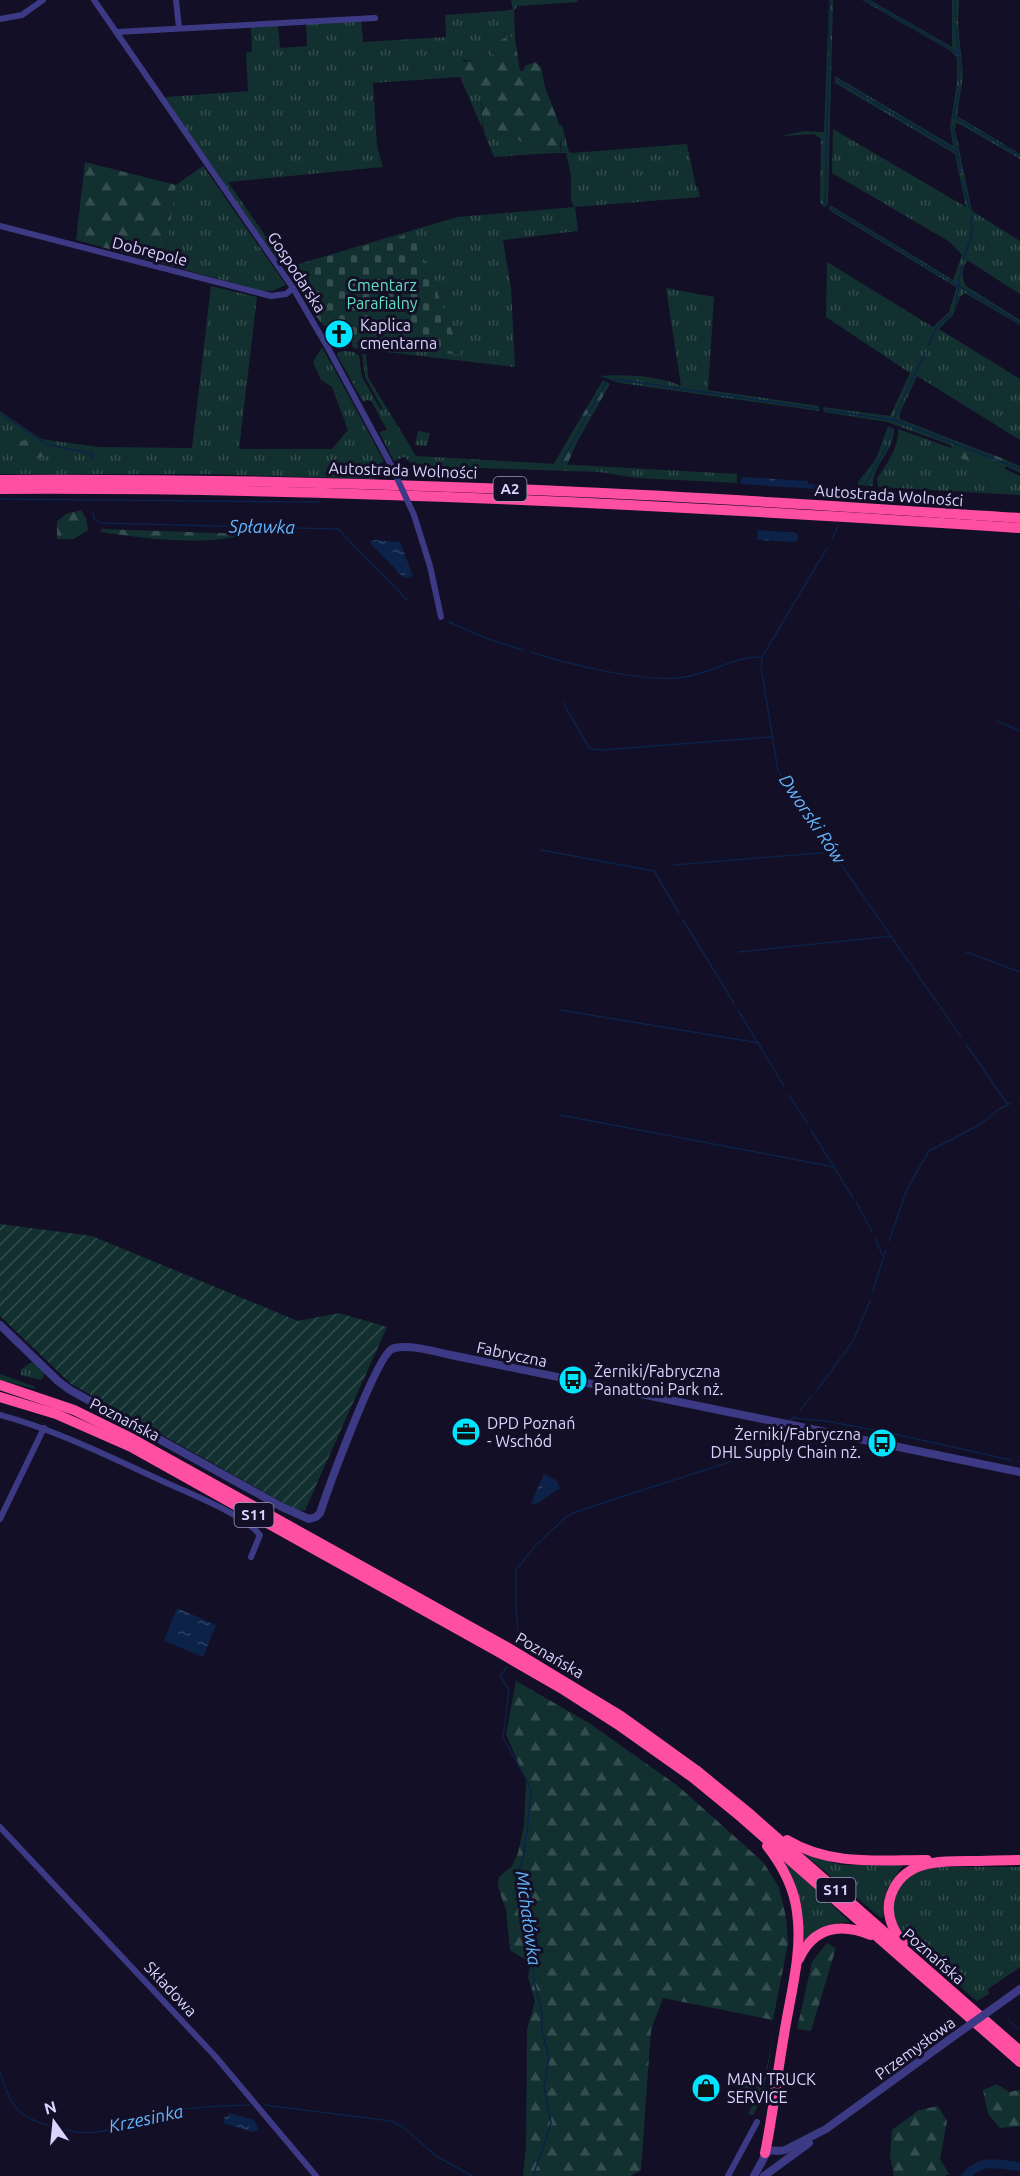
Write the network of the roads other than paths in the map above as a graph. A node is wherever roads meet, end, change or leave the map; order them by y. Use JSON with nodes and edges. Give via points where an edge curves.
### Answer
{"nodes":[{"id":1,"x":43,"y":0,"type":"edge"},
{"id":2,"x":94,"y":0,"type":"edge"},
{"id":3,"x":176,"y":0,"type":"edge"},
{"id":4,"x":375,"y":18,"type":"dead end"},
{"id":5,"x":0,"y":19,"type":"edge"},
{"id":6,"x":179,"y":28,"type":"junction"},
{"id":7,"x":117,"y":32,"type":"junction"},
{"id":8,"x":0,"y":226,"type":"edge"},
{"id":9,"x":293,"y":288,"type":"junction"},
{"id":10,"x":0,"y":480,"type":"edge"},
{"id":11,"x":0,"y":489,"type":"edge"},
{"id":12,"x":1020,"y":518,"type":"edge"},
{"id":13,"x":1020,"y":528,"type":"edge"},
{"id":14,"x":441,"y":617,"type":"dead end"},
{"id":15,"x":0,"y":1325,"type":"edge"},
{"id":16,"x":0,"y":1385,"type":"edge"},
{"id":17,"x":39,"y":1388,"type":"dead end"},
{"id":18,"x":0,"y":1397,"type":"edge"},
{"id":19,"x":59,"y":1404,"type":"junction"},
{"id":20,"x":0,"y":1415,"type":"edge"},
{"id":21,"x":44,"y":1428,"type":"junction"},
{"id":22,"x":1020,"y":1472,"type":"edge"},
{"id":23,"x":0,"y":1519,"type":"edge"},
{"id":24,"x":251,"y":1557,"type":"dead end"},
{"id":25,"x":746,"y":1816,"type":"junction"},
{"id":26,"x":0,"y":1827,"type":"edge"},
{"id":27,"x":1020,"y":1860,"type":"edge"},
{"id":28,"x":946,"y":1861,"type":"junction"},
{"id":29,"x":887,"y":1945,"type":"junction"},
{"id":30,"x":923,"y":1966,"type":"junction"},
{"id":31,"x":795,"y":1967,"type":"junction"},
{"id":32,"x":1020,"y":1989,"type":"edge"},
{"id":33,"x":1020,"y":2051,"type":"edge"},
{"id":34,"x":1020,"y":2062,"type":"edge"},
{"id":35,"x":757,"y":2122,"type":"dead end"},
{"id":36,"x":826,"y":2128,"type":"junction"},
{"id":37,"x":769,"y":2152,"type":"junction"},
{"id":38,"x":781,"y":2163,"type":"junction"},
{"id":39,"x":772,"y":2170,"type":"junction"},
{"id":40,"x":316,"y":2176,"type":"edge"},
{"id":41,"x":728,"y":2176,"type":"edge"},
{"id":42,"x":754,"y":2176,"type":"edge"},
{"id":43,"x":764,"y":2176,"type":"edge"}],
"edges":[{"from":1,"to":5,"type":"street","via":[[22,15]]},
{"from":2,"to":7,"type":"street","name":"Gospodarska"},
{"from":3,"to":6,"type":"street"},
{"from":4,"to":6,"type":"street"},
{"from":6,"to":7,"type":"street"},
{"from":7,"to":9,"type":"street","name":"Gospodarska"},
{"from":8,"to":9,"type":"street","name":"Dobrepole","via":[[271,296],[286,294]]},
{"from":9,"to":14,"type":"street","name":"Gospodarska","bridge":true,"via":[[391,465],[414,515]]},
{"from":10,"to":12,"type":"highway","name":"Autostrada Wolności","number":"A2","via":[[490,488]]},
{"from":11,"to":13,"type":"highway","name":"Autostrada Wolności","number":"A2","via":[[385,494],[686,507]]},
{"from":15,"to":22,"type":"street","name":"Fabryczna","via":[[64,1386],[282,1508],[309,1519],[320,1513],[379,1367],[389,1352],[401,1347]]},
{"from":16,"to":19,"type":"highway","name":"Poznańska","number":"S11"},
{"from":17,"to":19,"type":"highway"},
{"from":18,"to":25,"type":"highway","name":"Poznańska","number":"S11","via":[[56,1413],[131,1447],[500,1653],[617,1724]]},
{"from":19,"to":25,"type":"highway","name":"Poznańska","number":"S11","via":[[102,1422],[193,1471],[572,1685],[662,1745]]},
{"from":20,"to":21,"type":"street"},
{"from":21,"to":23,"type":"street"},
{"from":21,"to":24,"type":"street","via":[[211,1503],[254,1528],[260,1536]]},
{"from":25,"to":28,"type":"highway","via":[[788,1841],[826,1857]]},
{"from":25,"to":29,"type":"highway","name":"Poznańska","number":"S11"},
{"from":25,"to":30,"type":"highway","name":"Poznańska","number":"S11"},
{"from":25,"to":31,"type":"highway","via":[[774,1855],[791,1888],[798,1921]]},
{"from":26,"to":40,"type":"street","name":"Składowa","via":[[220,2062]]},
{"from":27,"to":28,"type":"highway"},
{"from":28,"to":30,"type":"highway","via":[[909,1871],[898,1882],[890,1900],[895,1931]]},
{"from":29,"to":31,"type":"highway","via":[[858,1930],[834,1929],[811,1940]]},
{"from":29,"to":34,"type":"highway","name":"Poznańska","number":"S11"},
{"from":30,"to":33,"type":"highway","name":"Poznańska","number":"S11"},
{"from":31,"to":37,"type":"highway"},
{"from":32,"to":36,"type":"street","name":"Przemysłowa","bridge":true},
{"from":35,"to":41,"type":"street"},
{"from":36,"to":37,"type":"street","name":"Przemysłowa","via":[[801,2143]]},
{"from":36,"to":38,"type":"street","name":"Przemysłowa"},
{"from":37,"to":38,"type":"street","via":[[781,2157]]},
{"from":37,"to":39,"type":"street","via":[[766,2167]]},
{"from":37,"to":42,"type":"street"},
{"from":38,"to":39,"type":"street","name":"Przemysłowa"},
{"from":39,"to":43,"type":"street"}]}
